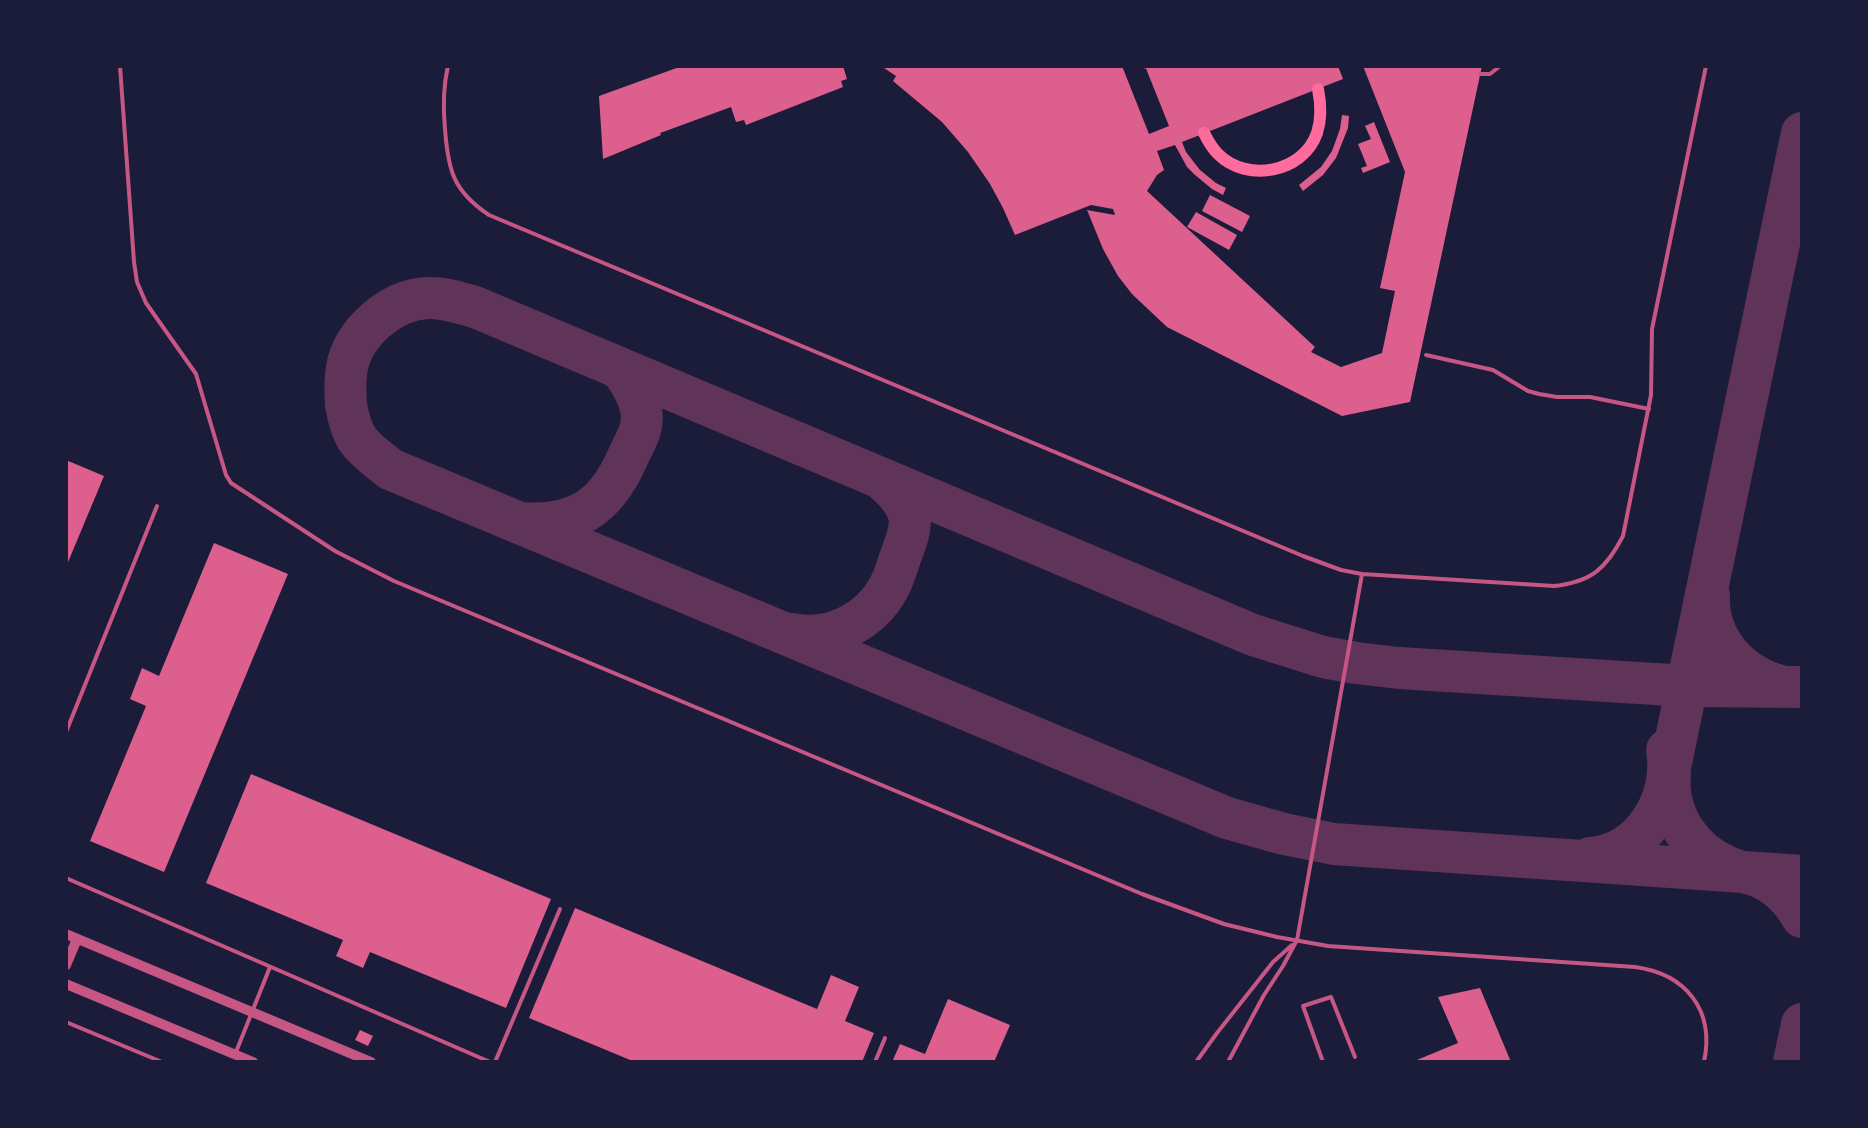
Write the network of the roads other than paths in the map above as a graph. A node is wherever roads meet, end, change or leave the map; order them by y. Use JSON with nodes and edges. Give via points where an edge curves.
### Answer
{"nodes":[{"id":1,"x":120,"y":66,"type":"edge"},
{"id":2,"x":448,"y":66,"type":"edge"},
{"id":3,"x":1500,"y":66,"type":"edge"},
{"id":4,"x":1706,"y":66,"type":"edge"},
{"id":5,"x":1480,"y":74,"type":"dead end"},
{"id":6,"x":1318,"y":89,"type":"dead end"},
{"id":7,"x":1204,"y":133,"type":"dead end"},
{"id":8,"x":1426,"y":355,"type":"dead end"},
{"id":9,"x":1649,"y":409,"type":"junction"},
{"id":10,"x":157,"y":506,"type":"dead end"},
{"id":11,"x":1362,"y":574,"type":"junction"},
{"id":12,"x":66,"y":732,"type":"edge"},
{"id":13,"x":66,"y":878,"type":"edge"},
{"id":14,"x":560,"y":909,"type":"dead end"},
{"id":15,"x":71,"y":936,"type":"edge"},
{"id":16,"x":1297,"y":940,"type":"junction"},
{"id":17,"x":66,"y":965,"type":"edge"},
{"id":18,"x":270,"y":967,"type":"junction"},
{"id":19,"x":66,"y":984,"type":"edge"},
{"id":20,"x":252,"y":1012,"type":"junction"},
{"id":21,"x":66,"y":1022,"type":"edge"},
{"id":22,"x":885,"y":1038,"type":"dead end"},
{"id":23,"x":236,"y":1055,"type":"junction"},
{"id":24,"x":1355,"y":1057,"type":"dead end"},
{"id":25,"x":162,"y":1062,"type":"edge"},
{"id":26,"x":253,"y":1062,"type":"edge"},
{"id":27,"x":371,"y":1062,"type":"edge"},
{"id":28,"x":493,"y":1062,"type":"edge"},
{"id":29,"x":875,"y":1062,"type":"edge"},
{"id":30,"x":1196,"y":1062,"type":"edge"},
{"id":31,"x":1228,"y":1062,"type":"edge"},
{"id":32,"x":1323,"y":1062,"type":"edge"},
{"id":33,"x":1704,"y":1062,"type":"edge"}],
"edges":[{"from":1,"to":16,"type":"lane","via":[[137,282],[196,374],[226,475],[240,490],[335,551],[394,581],[1142,894],[1224,924]]},
{"from":2,"to":11,"type":"lane","via":[[443,101],[448,160],[465,195],[489,215],[1303,556]]},
{"from":3,"to":5,"type":"lane"},
{"from":4,"to":9,"type":"lane","via":[[1652,329]]},
{"from":6,"to":7,"type":"main road","via":[[1317,135],[1303,155],[1282,168],[1241,169],[1214,150]]},
{"from":8,"to":9,"type":"lane","via":[[1493,370],[1539,394]]},
{"from":9,"to":11,"type":"lane","via":[[1623,536],[1609,560],[1590,576],[1554,586]]},
{"from":10,"to":12,"type":"lane"},
{"from":11,"to":16,"type":"lane"},
{"from":13,"to":18,"type":"lane"},
{"from":14,"to":28,"type":"lane"},
{"from":15,"to":17,"type":"street"},
{"from":15,"to":20,"type":"street"},
{"from":16,"to":30,"type":"lane","via":[[1273,962]]},
{"from":16,"to":31,"type":"lane"},
{"from":16,"to":33,"type":"lane","via":[[1354,949],[1651,969],[1678,982],[1701,1012]]},
{"from":18,"to":20,"type":"lane"},
{"from":18,"to":28,"type":"lane"},
{"from":19,"to":23,"type":"street"},
{"from":20,"to":23,"type":"lane"},
{"from":20,"to":27,"type":"street"},
{"from":21,"to":25,"type":"lane"},
{"from":22,"to":29,"type":"lane"},
{"from":23,"to":26,"type":"street"},
{"from":24,"to":32,"type":"lane","via":[[1331,997],[1303,1006]]}]}
